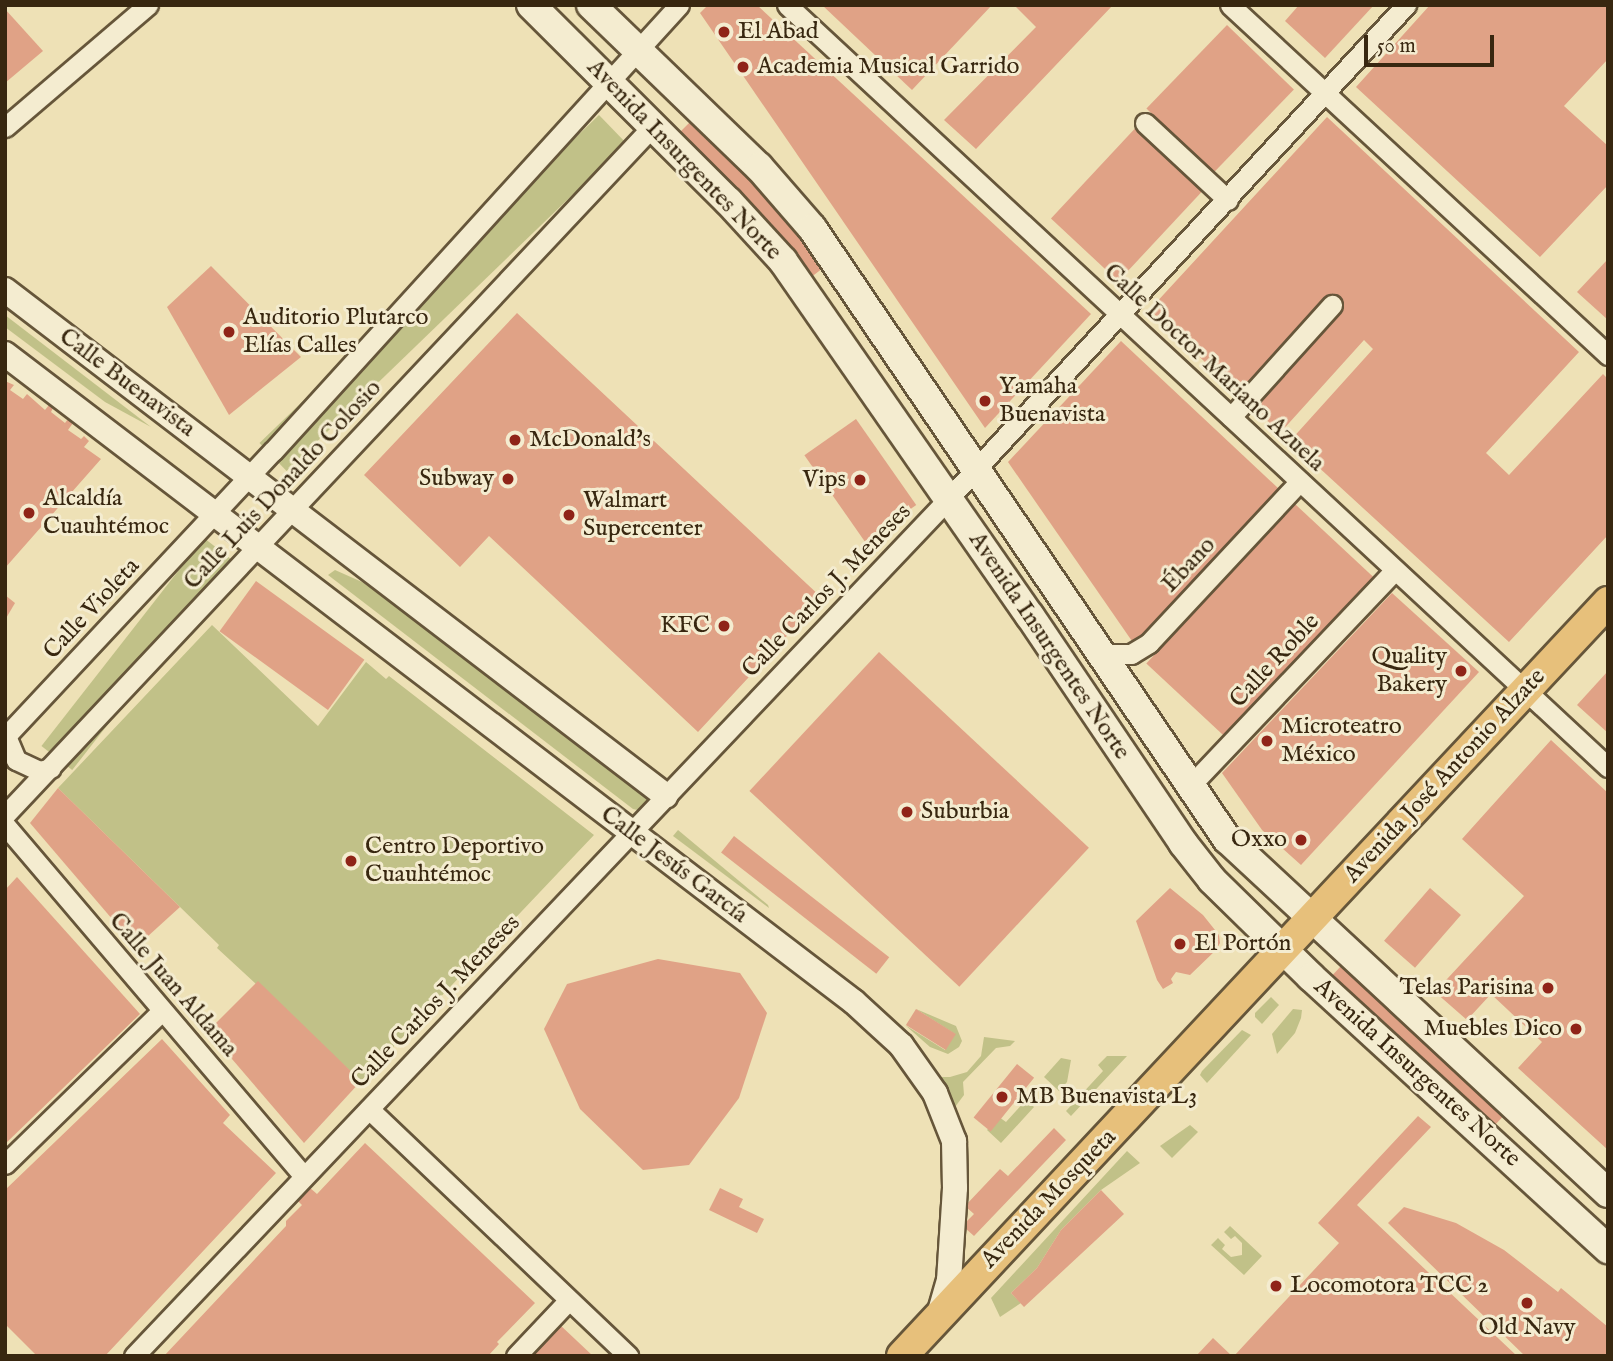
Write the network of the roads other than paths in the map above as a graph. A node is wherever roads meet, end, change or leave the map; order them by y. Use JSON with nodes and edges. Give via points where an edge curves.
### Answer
{"nodes":[{"id":1,"x":148,"y":5,"type":"edge"},
{"id":2,"x":531,"y":5,"type":"edge"},
{"id":3,"x":591,"y":5,"type":"edge"},
{"id":4,"x":679,"y":5,"type":"edge"},
{"id":5,"x":787,"y":5,"type":"edge"},
{"id":6,"x":1230,"y":5,"type":"edge"},
{"id":7,"x":1406,"y":5,"type":"edge"},
{"id":8,"x":638,"y":51,"type":"junction"},
{"id":9,"x":610,"y":82,"type":"junction"},
{"id":10,"x":1327,"y":94,"type":"junction"},
{"id":11,"x":1145,"y":123,"type":"dead end"},
{"id":12,"x":653,"y":126,"type":"junction"},
{"id":13,"x":5,"y":127,"type":"edge"},
{"id":14,"x":1228,"y":200,"type":"junction"},
{"id":15,"x":5,"y":290,"type":"edge"},
{"id":16,"x":1332,"y":305,"type":"dead end"},
{"id":17,"x":1121,"y":315,"type":"junction"},
{"id":18,"x":5,"y":354,"type":"edge"},
{"id":19,"x":1608,"y":355,"type":"edge"},
{"id":20,"x":1231,"y":417,"type":"junction"},
{"id":21,"x":975,"y":468,"type":"junction"},
{"id":22,"x":249,"y":476,"type":"junction"},
{"id":23,"x":1300,"y":481,"type":"junction"},
{"id":24,"x":948,"y":499,"type":"junction"},
{"id":25,"x":293,"y":509,"type":"junction"},
{"id":26,"x":215,"y":514,"type":"junction"},
{"id":27,"x":259,"y":547,"type":"junction"},
{"id":28,"x":1395,"y":570,"type":"junction"},
{"id":29,"x":1608,"y":602,"type":"edge"},
{"id":30,"x":1100,"y":654,"type":"junction"},
{"id":31,"x":1525,"y":690,"type":"junction"},
{"id":32,"x":6,"y":736,"type":"edge"},
{"id":33,"x":1608,"y":767,"type":"edge"},
{"id":34,"x":51,"y":768,"type":"junction"},
{"id":35,"x":1189,"y":787,"type":"junction"},
{"id":36,"x":666,"y":796,"type":"junction"},
{"id":37,"x":5,"y":815,"type":"edge"},
{"id":38,"x":5,"y":825,"type":"edge"},
{"id":39,"x":632,"y":833,"type":"junction"},
{"id":40,"x":1312,"y":920,"type":"junction"},
{"id":41,"x":1284,"y":950,"type":"junction"},
{"id":42,"x":162,"y":1011,"type":"junction"},
{"id":43,"x":369,"y":1109,"type":"junction"},
{"id":44,"x":5,"y":1164,"type":"edge"},
{"id":45,"x":304,"y":1176,"type":"junction"},
{"id":46,"x":1608,"y":1193,"type":"edge"},
{"id":47,"x":1608,"y":1249,"type":"edge"},
{"id":48,"x":569,"y":1300,"type":"junction"},
{"id":49,"x":938,"y":1317,"type":"junction"},
{"id":50,"x":134,"y":1356,"type":"edge"},
{"id":51,"x":516,"y":1356,"type":"edge"},
{"id":52,"x":628,"y":1356,"type":"edge"},
{"id":53,"x":902,"y":1356,"type":"edge"}],
"edges":[{"from":1,"to":13,"type":"street"},
{"from":2,"to":9,"type":"main road","name":"Avenida Insurgentes Norte"},
{"from":3,"to":8,"type":"main road","name":"Avenida Insurgentes Norte"},
{"from":4,"to":8,"type":"street","name":"Calle Luis Donaldo Colosio"},
{"from":5,"to":17,"type":"street","name":"Calle Doctor Mariano Azuela"},
{"from":6,"to":10,"type":"street"},
{"from":7,"to":10,"type":"street","name":"Calle Carlos J. Meneses"},
{"from":8,"to":9,"type":"street","name":"Calle Luis Donaldo Colosio"},
{"from":8,"to":21,"type":"main road","name":"Avenida Insurgentes Norte","via":[[795,206]]},
{"from":9,"to":12,"type":"main road","name":"Avenida Insurgentes Norte"},
{"from":9,"to":22,"type":"street","name":"Calle Luis Donaldo Colosio"},
{"from":10,"to":14,"type":"street","name":"Calle Carlos J. Meneses"},
{"from":10,"to":19,"type":"street"},
{"from":11,"to":14,"type":"street"},
{"from":12,"to":24,"type":"main road","name":"Avenida Insurgentes Norte","via":[[783,261]]},
{"from":12,"to":25,"type":"street","name":"Calle Luis Donaldo Colosio"},
{"from":14,"to":17,"type":"street","name":"Calle Carlos J. Meneses"},
{"from":15,"to":22,"type":"street","name":"Calle Buenavista"},
{"from":16,"to":20,"type":"street"},
{"from":17,"to":20,"type":"street","name":"Calle Doctor Mariano Azuela"},
{"from":17,"to":21,"type":"street","name":"Calle Carlos J. Meneses"},
{"from":18,"to":26,"type":"street","name":"Calle Buenavista"},
{"from":20,"to":23,"type":"street","name":"Calle Doctor Mariano Azuela"},
{"from":21,"to":24,"type":"street","name":"Calle Carlos J. Meneses"},
{"from":21,"to":30,"type":"main road","name":"Avenida Insurgentes Norte"},
{"from":22,"to":25,"type":"street","name":"Calle Jesús García"},
{"from":22,"to":26,"type":"street","name":"Calle Luis Donaldo Colosio"},
{"from":23,"to":28,"type":"street","name":"Calle Doctor Mariano Azuela"},
{"from":23,"to":30,"type":"street","name":"Ébano","via":[[1149,643],[1131,654]]},
{"from":24,"to":36,"type":"street","name":"Calle Carlos J. Meneses"},
{"from":24,"to":41,"type":"main road","name":"Avenida Insurgentes Norte","via":[[1183,843],[1212,880]]},
{"from":25,"to":27,"type":"street","name":"Calle Luis Donaldo Colosio"},
{"from":25,"to":36,"type":"street","name":"Calle Jesús García"},
{"from":26,"to":27,"type":"street","name":"Calle Jesús García"},
{"from":26,"to":32,"type":"street","name":"Calle Violeta"},
{"from":27,"to":34,"type":"street","name":"Calle Luis Donaldo Colosio"},
{"from":27,"to":39,"type":"street","name":"Calle Jesús García"},
{"from":28,"to":31,"type":"street","name":"Calle Doctor Mariano Azuela"},
{"from":28,"to":35,"type":"street","name":"Calle Roble"},
{"from":29,"to":31,"type":"main road","name":"Avenida José Antonio Alzate"},
{"from":30,"to":35,"type":"main road","name":"Avenida Insurgentes Norte"},
{"from":31,"to":33,"type":"street","name":"Calle Doctor Mariano Azuela"},
{"from":31,"to":40,"type":"main road","name":"Avenida José Antonio Alzate"},
{"from":32,"to":34,"type":"street","via":[[16,760],[40,771]]},
{"from":34,"to":37,"type":"street","name":"Calle Luis Donaldo Colosio"},
{"from":35,"to":40,"type":"main road","name":"Avenida Insurgentes Norte","via":[[1236,849]]},
{"from":36,"to":39,"type":"street","name":"Calle Carlos J. Meneses"},
{"from":38,"to":42,"type":"street","name":"Calle Juan Aldama"},
{"from":39,"to":43,"type":"street","name":"Calle Carlos J. Meneses"},
{"from":39,"to":49,"type":"street","name":"Calle Jesús García","via":[[854,1002],[901,1045],[927,1082],[952,1133],[956,1153],[949,1280]]},
{"from":40,"to":41,"type":"main road","name":"Avenida José Antonio Alzate"},
{"from":40,"to":46,"type":"main road","name":"Avenida Insurgentes Norte"},
{"from":41,"to":47,"type":"main road","name":"Avenida Insurgentes Norte"},
{"from":41,"to":49,"type":"main road","name":"Avenida Mosqueta"},
{"from":42,"to":44,"type":"street"},
{"from":42,"to":45,"type":"street","name":"Calle Juan Aldama"},
{"from":43,"to":45,"type":"street","name":"Calle Carlos J. Meneses"},
{"from":43,"to":48,"type":"street"},
{"from":45,"to":50,"type":"street","name":"Calle Carlos J. Meneses"},
{"from":48,"to":51,"type":"street"},
{"from":48,"to":52,"type":"street"},
{"from":49,"to":53,"type":"main road","name":"Avenida Mosqueta"}]}
